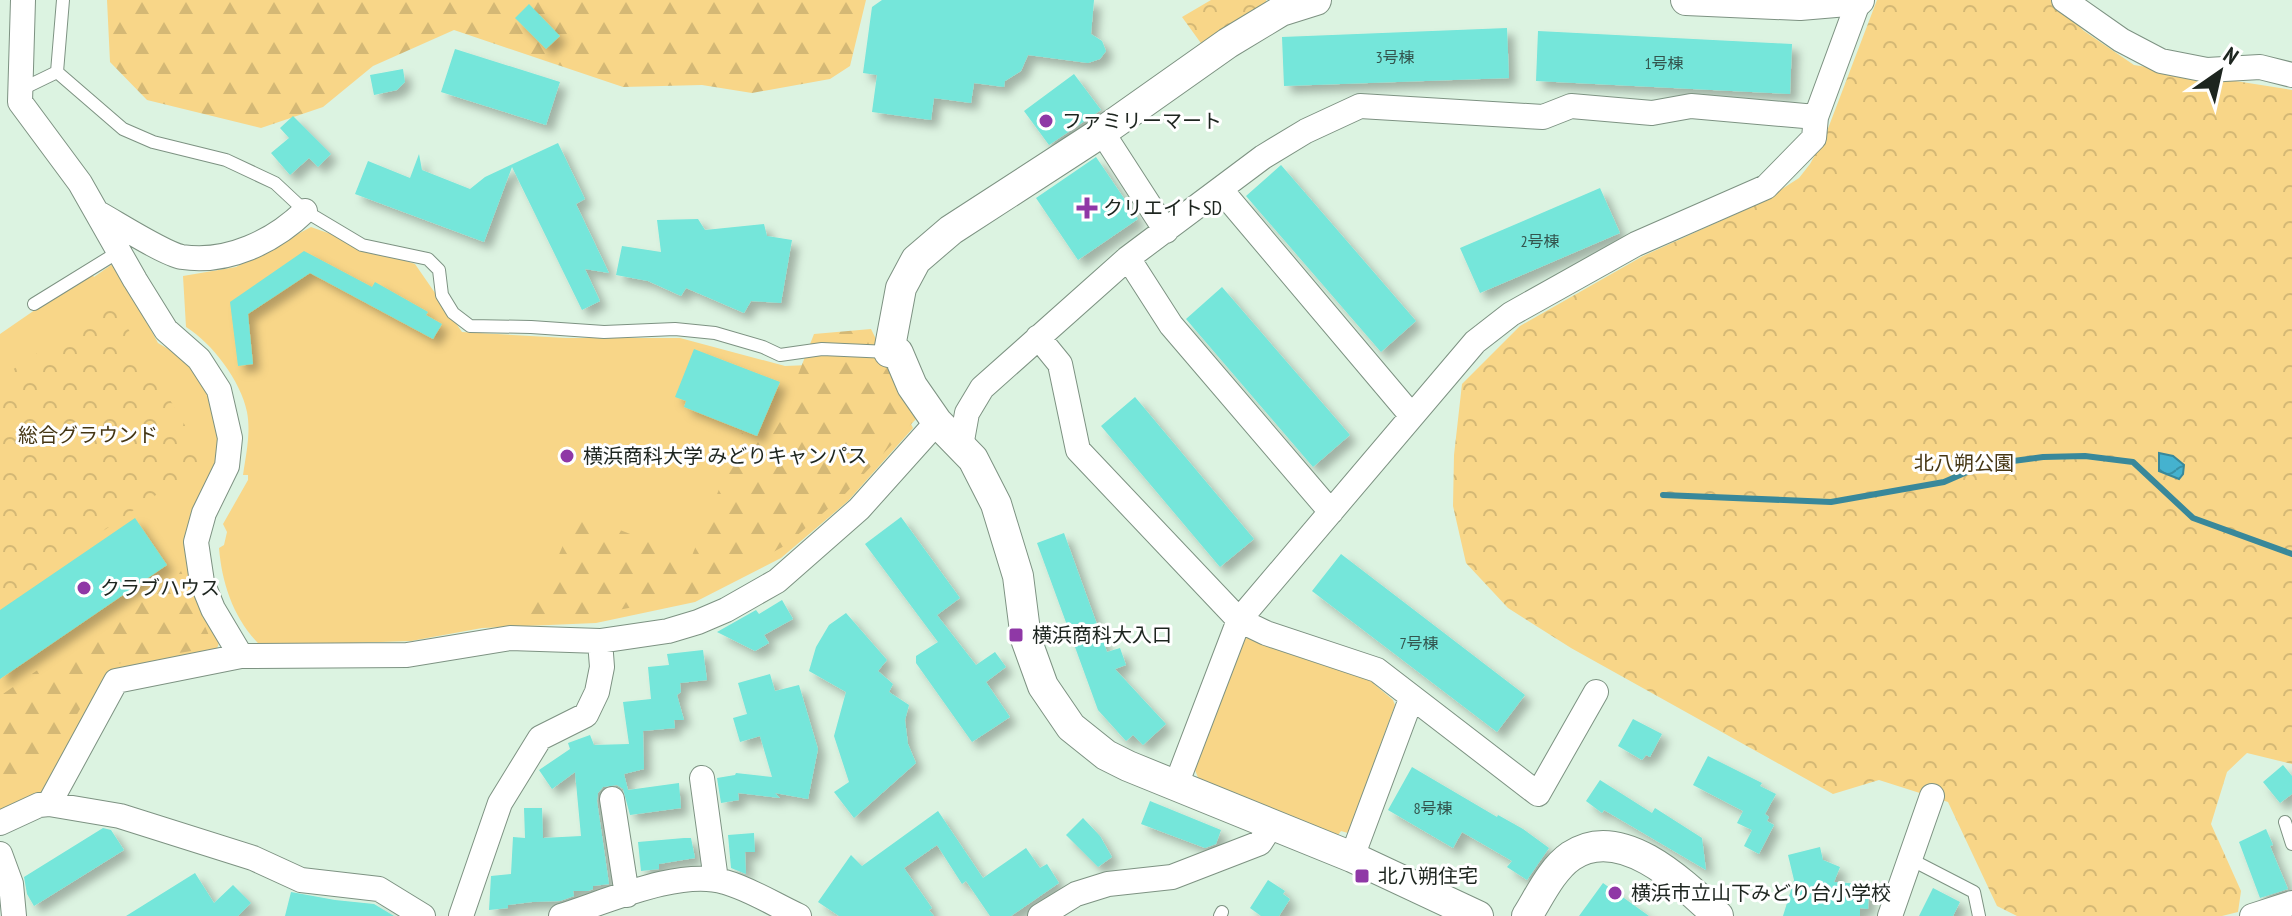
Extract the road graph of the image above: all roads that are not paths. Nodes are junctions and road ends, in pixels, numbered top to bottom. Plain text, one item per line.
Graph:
1 (23, 0) edge
2 (63, 0) edge
3 (1316, 0) edge
4 (1686, 0) edge
5 (1859, 0) edge
6 (2064, 0) edge
7 (1280, 5) edge
8 (57, 72) junction
9 (2292, 75) edge
10 (13, 100) edge
11 (1816, 117) junction
12 (1102, 132) junction
13 (1221, 190) junction
14 (305, 211) junction
15 (97, 213) junction
16 (1166, 231) junction
17 (120, 251) junction
18 (1128, 258) junction
19 (34, 304) dead end
20 (1038, 337) junction
21 (889, 352) junction
22 (1411, 415) junction
23 (937, 422) junction
24 (961, 446) junction
25 (1331, 512) junction
26 (1239, 620) junction
27 (600, 641) junction
28 (241, 656) junction
29 (1596, 692) dead end
30 (1411, 699) junction
31 (702, 778) dead end
32 (1176, 785) junction
33 (1932, 796) dead end
34 (612, 799) dead end
35 (49, 804) junction
36 (2285, 822) dead end
37 (0, 823) edge
38 (1273, 823) junction
39 (2292, 844) edge
40 (0, 854) edge
41 (1352, 857) junction
42 (1910, 859) junction
43 (716, 880) junction
44 (627, 895) junction
45 (2292, 903) edge
46 (14, 916) edge
47 (423, 916) edge
48 (461, 916) edge
49 (561, 916) edge
50 (799, 916) edge
51 (1040, 916) edge
52 (1478, 916) edge
53 (1527, 916) edge
54 (1718, 916) edge
55 (1890, 916) edge
56 (1979, 916) edge
57 (2252, 916) edge

1 - 10 street
2 - 8 lane
3 - 7 street
4 - 5 street
5 - 11 street
6 - 9 street
7 - 12 street
8 - 10 lane
8 - 14 lane
10 - 15 street
11 - 13 street
11 - 22 street
12 - 16 street
12 - 21 street
13 - 16 street
13 - 22 street
14 - 15 street
14 - 21 lane
15 - 17 street
16 - 18 street
17 - 19 lane
17 - 28 street
18 - 20 street
18 - 25 street
20 - 24 street
20 - 26 street
21 - 23 street
22 - 25 street
23 - 24 street
23 - 27 street
24 - 32 street
25 - 26 street
26 - 30 street
26 - 32 street
27 - 28 street
27 - 48 street
28 - 35 street
29 - 30 street
30 - 41 street
31 - 43 street
32 - 38 street
33 - 42 street
34 - 44 street
35 - 37 street
35 - 47 street
36 - 39 lane
38 - 41 street
38 - 51 street
40 - 46 street
41 - 52 street
42 - 55 street
42 - 56 lane
43 - 44 street
43 - 50 street
44 - 49 street
45 - 57 street
53 - 54 street

